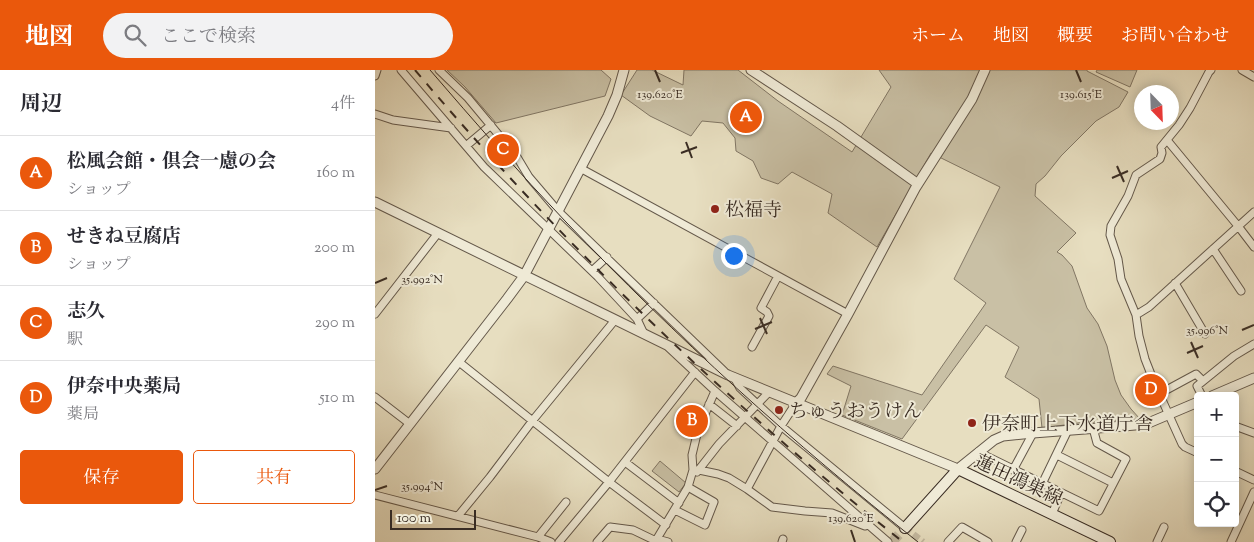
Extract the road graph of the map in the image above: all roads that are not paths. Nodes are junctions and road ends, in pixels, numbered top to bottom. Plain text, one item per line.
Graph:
1 (377, 70) edge
2 (401, 70) edge
3 (439, 70) edge
4 (624, 70) edge
5 (751, 70) edge
6 (985, 70) edge
7 (1244, 70) edge
8 (1207, 71) edge
9 (375, 76) edge
10 (1254, 77) edge
11 (375, 114) edge
12 (491, 125) junction
13 (451, 128) junction
14 (1167, 140) junction
15 (466, 146) junction
16 (581, 168) junction
17 (918, 184) junction
18 (375, 202) edge
19 (558, 211) junction
20 (1254, 212) edge
21 (1239, 226) junction
22 (549, 229) junction
23 (438, 233) junction
24 (1254, 247) edge
25 (1213, 249) junction
26 (607, 257) junction
27 (592, 271) junction
28 (524, 276) junction
29 (778, 276) junction
30 (1175, 283) junction
31 (1241, 291) dead end
32 (654, 303) junction
33 (375, 314) edge
34 (848, 314) junction
35 (1136, 315) junction
36 (615, 320) junction
37 (637, 320) junction
38 (644, 334) junction
39 (1205, 334) dead end
40 (663, 343) junction
41 (1254, 344) edge
42 (752, 347) dead end
43 (459, 362) junction
44 (695, 372) junction
45 (731, 376) junction
46 (1254, 378) edge
47 (1203, 381) junction
48 (715, 390) junction
49 (769, 392) junction
50 (1200, 392) edge
51 (1221, 392) edge
52 (1159, 394) junction
53 (375, 396) edge
54 (796, 403) junction
55 (709, 404) junction
56 (757, 404) junction
57 (1194, 404) edge
58 (1169, 415) junction
59 (745, 417) junction
60 (533, 420) junction
61 (411, 424) junction
62 (737, 426) junction
63 (781, 426) junction
64 (1239, 427) edge
65 (1093, 428) junction
66 (1068, 430) junction
67 (1033, 432) junction
68 (1254, 433) edge
69 (773, 442) junction
70 (1194, 451) edge
71 (978, 452) junction
72 (1057, 455) junction
73 (625, 462) junction
74 (375, 469) edge
75 (958, 469) junction
76 (1013, 470) junction
77 (695, 473) junction
78 (1239, 473) edge
79 (1254, 480) edge
80 (609, 482) junction
81 (1113, 483) junction
82 (1042, 484) junction
83 (688, 487) junction
84 (747, 489) junction
85 (1254, 492) edge
86 (1061, 493) junction
87 (375, 495) edge
88 (566, 502) dead end
89 (677, 507) junction
90 (1051, 514) junction
91 (458, 516) junction
92 (666, 525) junction
93 (1164, 527) dead end
94 (905, 528) joint
95 (871, 529) junction
96 (1022, 530) dead end
97 (538, 537) junction
98 (656, 541) edge
99 (551, 542) edge
100 (559, 542) edge
101 (597, 542) edge
102 (668, 542) edge
103 (888, 542) edge
104 (948, 542) edge
105 (988, 542) edge
106 (1016, 542) edge
107 (1108, 542) edge
108 (1157, 542) edge
109 (1232, 542) edge

1 - 9 street
2 - 13 street
3 - 12 street
4 - 16 street
5 - 17 street
6 - 17 street
7 - 10 street
8 - 14 street
11 - 13 street
12 - 15 street
12 - 19 street
13 - 15 street
14 - 21 street
14 - 35 street
15 - 22 street
16 - 19 street
16 - 29 street
17 - 34 street
18 - 23 street
19 - 22 street
19 - 26 street
20 - 21 street
21 - 24 street
21 - 25 street
22 - 27 street
22 - 28 street
23 - 28 street
23 - 33 street
25 - 30 street
25 - 31 street
26 - 27 street
26 - 32 street
27 - 37 street
28 - 36 street
28 - 43 street
29 - 34 street
29 - 42 street
30 - 35 street
30 - 39 street
32 - 37 street
32 - 45 street
34 - 54 street
35 - 52 street
36 - 38 street
36 - 60 street
37 - 38 street
38 - 40 street
40 - 44 street
40 - 45 street
41 - 47 street
43 - 60 street
43 - 61 street
44 - 48 street
44 - 73 street
45 - 49 street
45 - 56 street
46 - 51 street
47 - 50 street
47 - 52 street
48 - 55 street
48 - 59 street
49 - 54 street
49 - 56 street
52 - 58 street
53 - 61 street
54 - 63 street
54 - 75 street
55 - 62 street
55 - 77 street
56 - 59 street
56 - 63 street
57 - 58 street
58 - 65 street
58 - 70 street
59 - 62 street
59 - 69 street
60 - 80 street
60 - 91 street
61 - 74 street
62 - 77 street
63 - 69 street
63 - 94 street
64 - 68 street
65 - 66 street
65 - 81 street
66 - 67 street
66 - 72 street
67 - 71 street
67 - 76 street
69 - 84 street
69 - 95 street
71 - 75 street
71 - 76 street
72 - 81 street
72 - 82 street
73 - 80 street
73 - 89 street
75 - 90 main road, 蓮田鴻巣線
75 - 94 main road, 蓮田鴻巣線
76 - 82 street
77 - 83 street
77 - 84 street
78 - 79 street
80 - 92 street
80 - 100 street
81 - 86 street
82 - 86 street
83 - 89 street
83 - 89 street
84 - 95 street
85 - 109 street
86 - 90 street
87 - 91 street
88 - 97 street
89 - 92 street
90 - 107 main road, 蓮田鴻巣線
91 - 97 street
92 - 98 street
93 - 108 street
95 - 103 street
96 - 106 street
97 - 99 street
98 - 101 street
98 - 102 street
104 - 105 street

